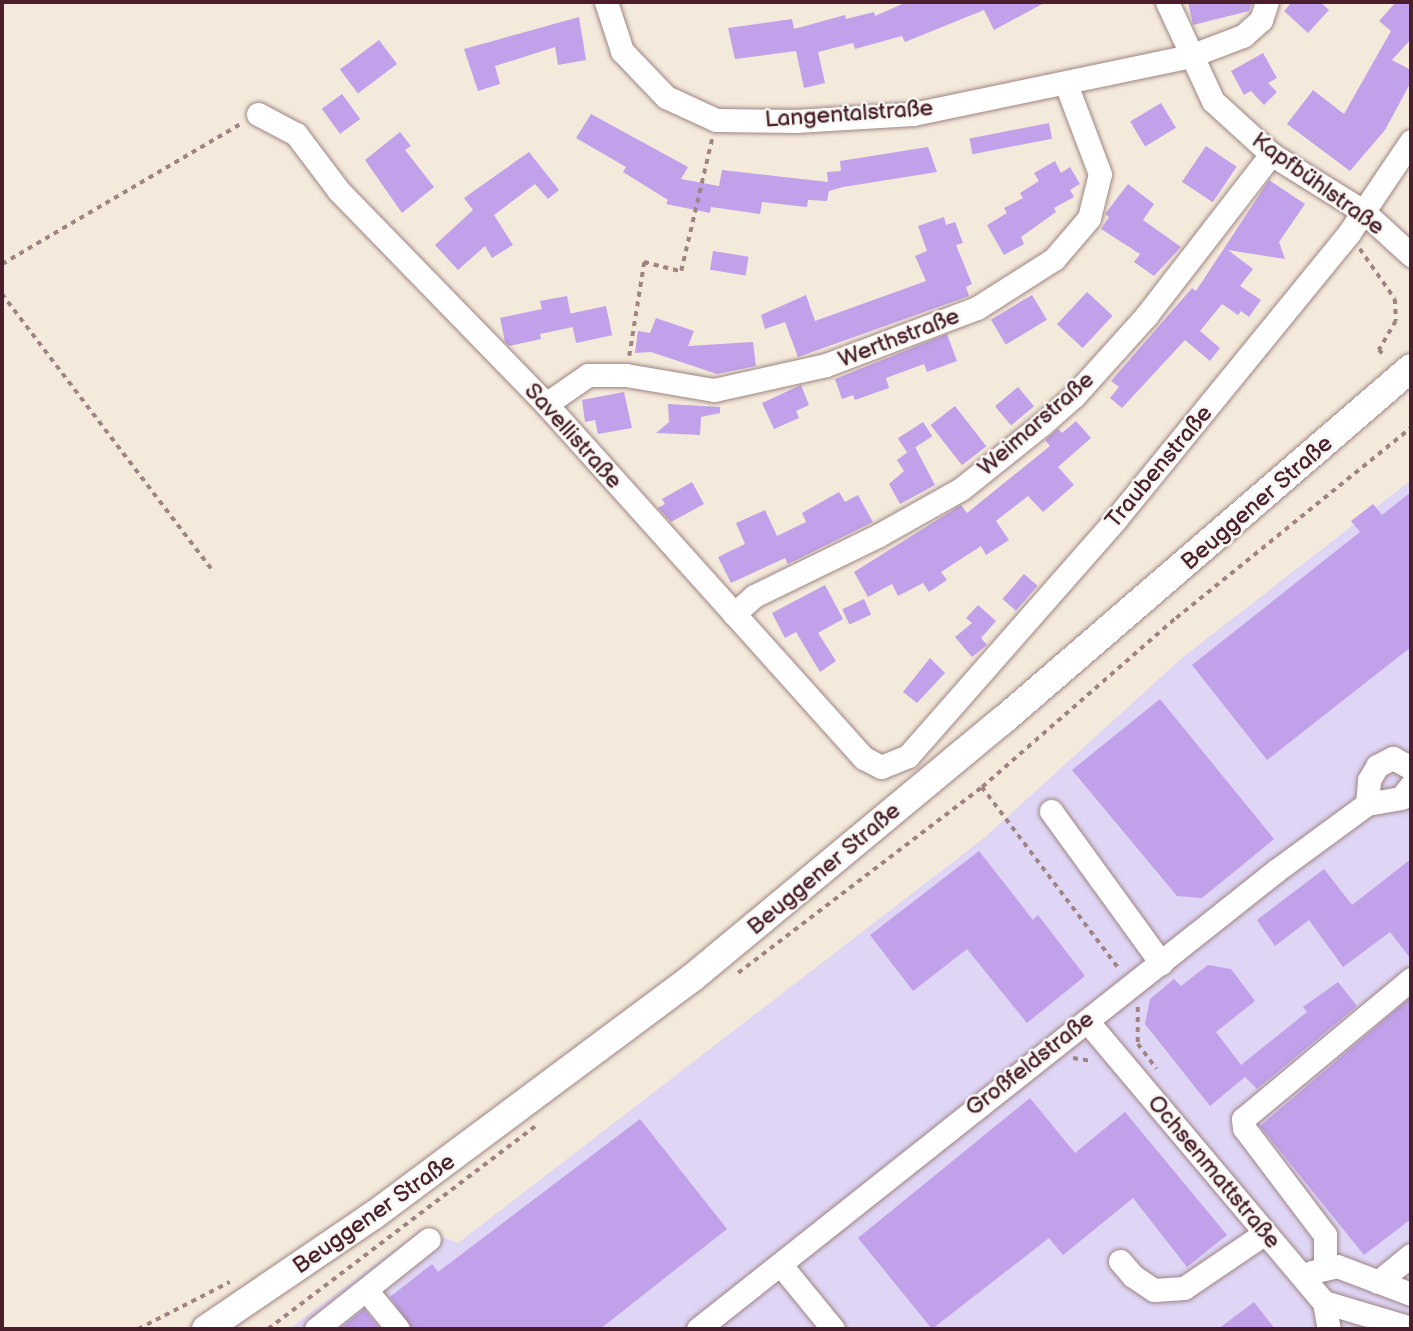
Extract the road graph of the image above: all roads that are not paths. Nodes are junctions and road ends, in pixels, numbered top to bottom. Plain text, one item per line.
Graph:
1 (606, 2) edge
2 (1167, 2) edge
3 (1267, 2) edge
4 (1190, 56) junction
5 (1066, 84) junction
6 (258, 114) road end
7 (1411, 141) edge
8 (1271, 154) junction
9 (1364, 212) junction
10 (1411, 255) edge
11 (1411, 368) edge
12 (546, 404) junction
13 (734, 614) junction
14 (881, 767) joint
15 (1411, 768) edge
16 (1411, 785) edge
17 (1367, 804) junction
18 (1051, 811) dead end
19 (1161, 962) junction
20 (1411, 979) edge
21 (1087, 1021) junction
22 (1265, 1233) junction
23 (429, 1239) dead end
24 (1411, 1255) edge
25 (1120, 1261) dead end
26 (780, 1264) junction
27 (1325, 1265) junction
28 (1304, 1278) junction
29 (1378, 1282) junction
30 (367, 1291) junction
31 (1411, 1294) edge
32 (1336, 1313) edge
33 (1411, 1328) edge
34 (206, 1329) edge
35 (316, 1329) edge
36 (398, 1329) edge
37 (698, 1329) edge
38 (833, 1329) edge
39 (1329, 1329) edge

1 - 5 street, Langentalstraße
2 - 4 street, Kapfbühlstraße
3 - 4 street, Langentalstraße
4 - 5 street, Langentalstraße
4 - 8 street, Kapfbühlstraße
5 - 12 street, Werthstraße
6 - 12 street, Savellistraße
7 - 9 street, Traubenstraße
8 - 9 street, Kapfbühlstraße
8 - 13 street, Weimarstraße
9 - 10 street, Kapfbühlstraße
9 - 14 street, Traubenstraße
11 - 34 main road, Beuggener Straße
12 - 13 street, Savellistraße
13 - 14 street, Savellistraße
15 - 17 street
16 - 17 street, Großfeldstraße
17 - 19 street, Großfeldstraße
18 - 19 street
19 - 21 street, Großfeldstraße
20 - 27 street
21 - 22 street, Ochsenmattstraße
21 - 26 street, Großfeldstraße
22 - 25 street
22 - 28 street, Ochsenmattstraße
23 - 30 street
24 - 29 street
26 - 37 street, Großfeldstraße
26 - 38 street
27 - 28 street
27 - 29 street
28 - 32 street, Ochsenmattstraße
29 - 31 street
30 - 35 street
30 - 36 street
32 - 33 street
32 - 39 street, Ochsenmattstraße

